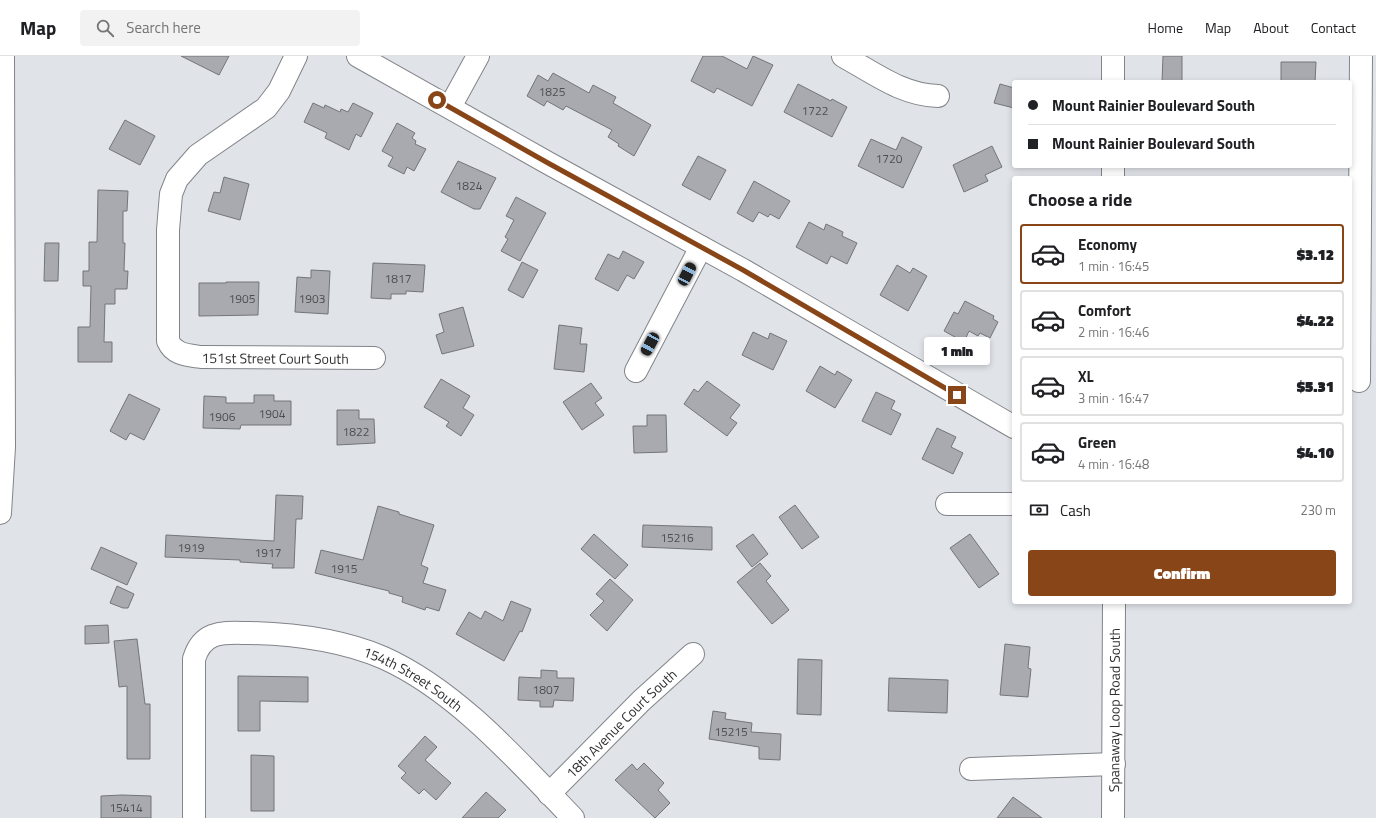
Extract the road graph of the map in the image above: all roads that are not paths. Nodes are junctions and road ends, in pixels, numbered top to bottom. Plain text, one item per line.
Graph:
1 (3, 56) edge
2 (296, 56) edge
3 (358, 56) edge
4 (478, 56) edge
5 (843, 56) edge
6 (1113, 56) edge
7 (1361, 56) edge
8 (1113, 80) edge
9 (938, 96) dead end
10 (450, 108) junction
11 (701, 247) junction
12 (374, 358) dead end
13 (636, 372) dead end
14 (1362, 381) edge
15 (1012, 426) edge
16 (947, 504) dead end
17 (1012, 504) edge
18 (0, 513) edge
19 (1114, 604) edge
20 (693, 654) dead end
21 (1114, 764) junction
22 (971, 769) dead end
23 (549, 794) junction
24 (194, 818) edge
25 (573, 818) edge
26 (1113, 818) edge

1 - 18 street
2 - 12 street, 151st Street Court South
3 - 10 street
4 - 10 street
5 - 9 street
6 - 8 street
7 - 14 street
10 - 11 street
11 - 13 street
11 - 15 street
16 - 17 street
19 - 21 street, Spanaway Loop Road South
20 - 23 street, 18th Avenue Court South
21 - 22 street
21 - 26 street, Spanaway Loop Road South
23 - 24 street, 154th Street South
23 - 25 street, 154th Street South

